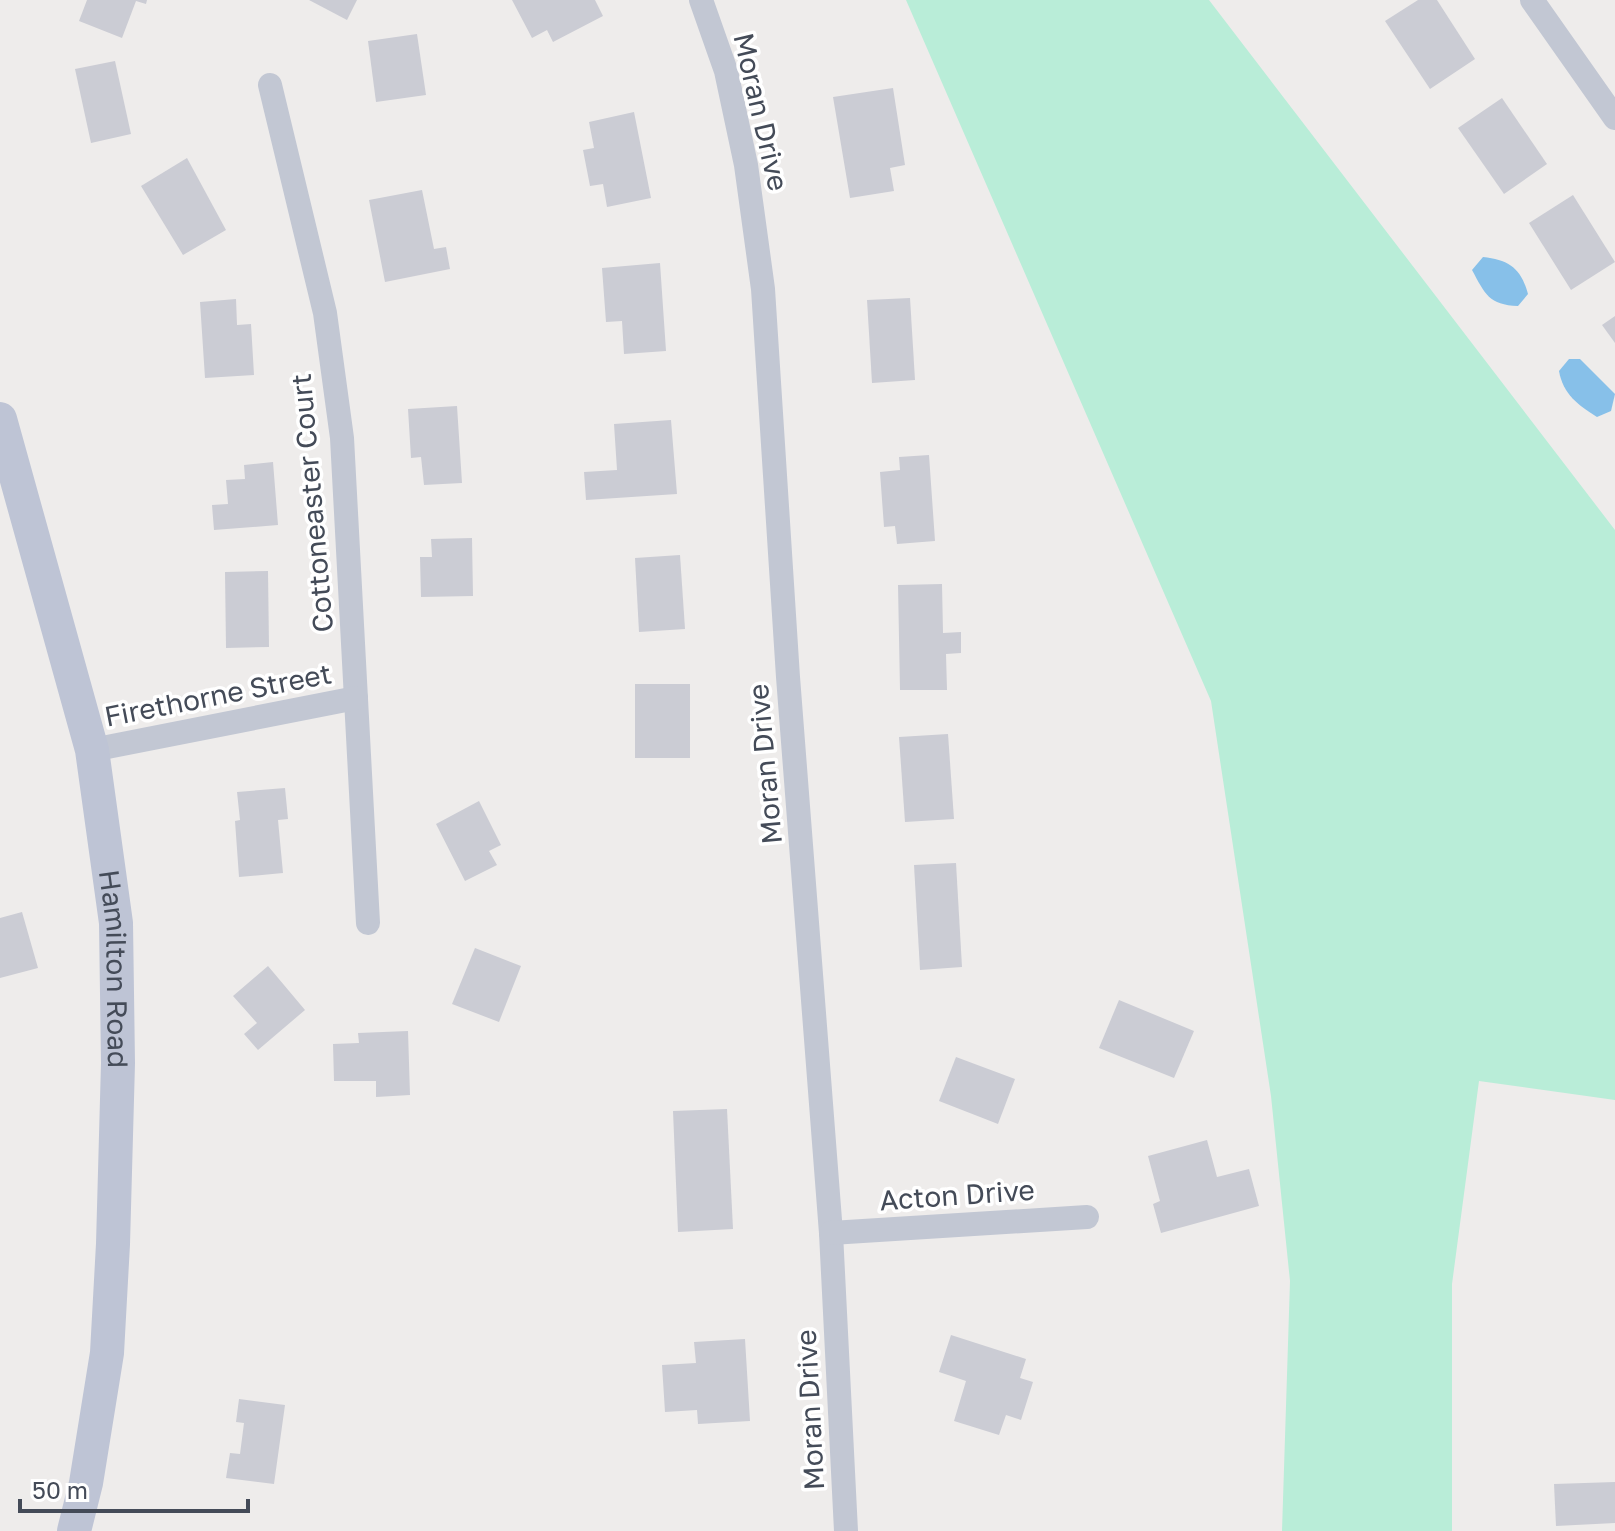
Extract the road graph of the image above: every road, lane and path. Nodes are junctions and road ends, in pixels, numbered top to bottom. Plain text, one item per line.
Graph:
1 (701, 0) edge
2 (1532, 0) edge
3 (270, 85) dead end
4 (1615, 118) edge
5 (0, 419) edge
6 (356, 698) junction
7 (92, 750) junction
8 (368, 923) dead end
9 (1087, 1217) dead end
10 (831, 1233) junction
11 (74, 1531) edge
12 (846, 1531) edge

1 - 10 street, Moran Drive
2 - 4 street
3 - 6 street, Cottoneaster Court
5 - 7 street, Hamilton Road
6 - 7 street, Firethorne Street
6 - 8 street, Cottoneaster Court
7 - 11 street, Hamilton Road
9 - 10 street, Acton Drive
10 - 12 street, Moran Drive

